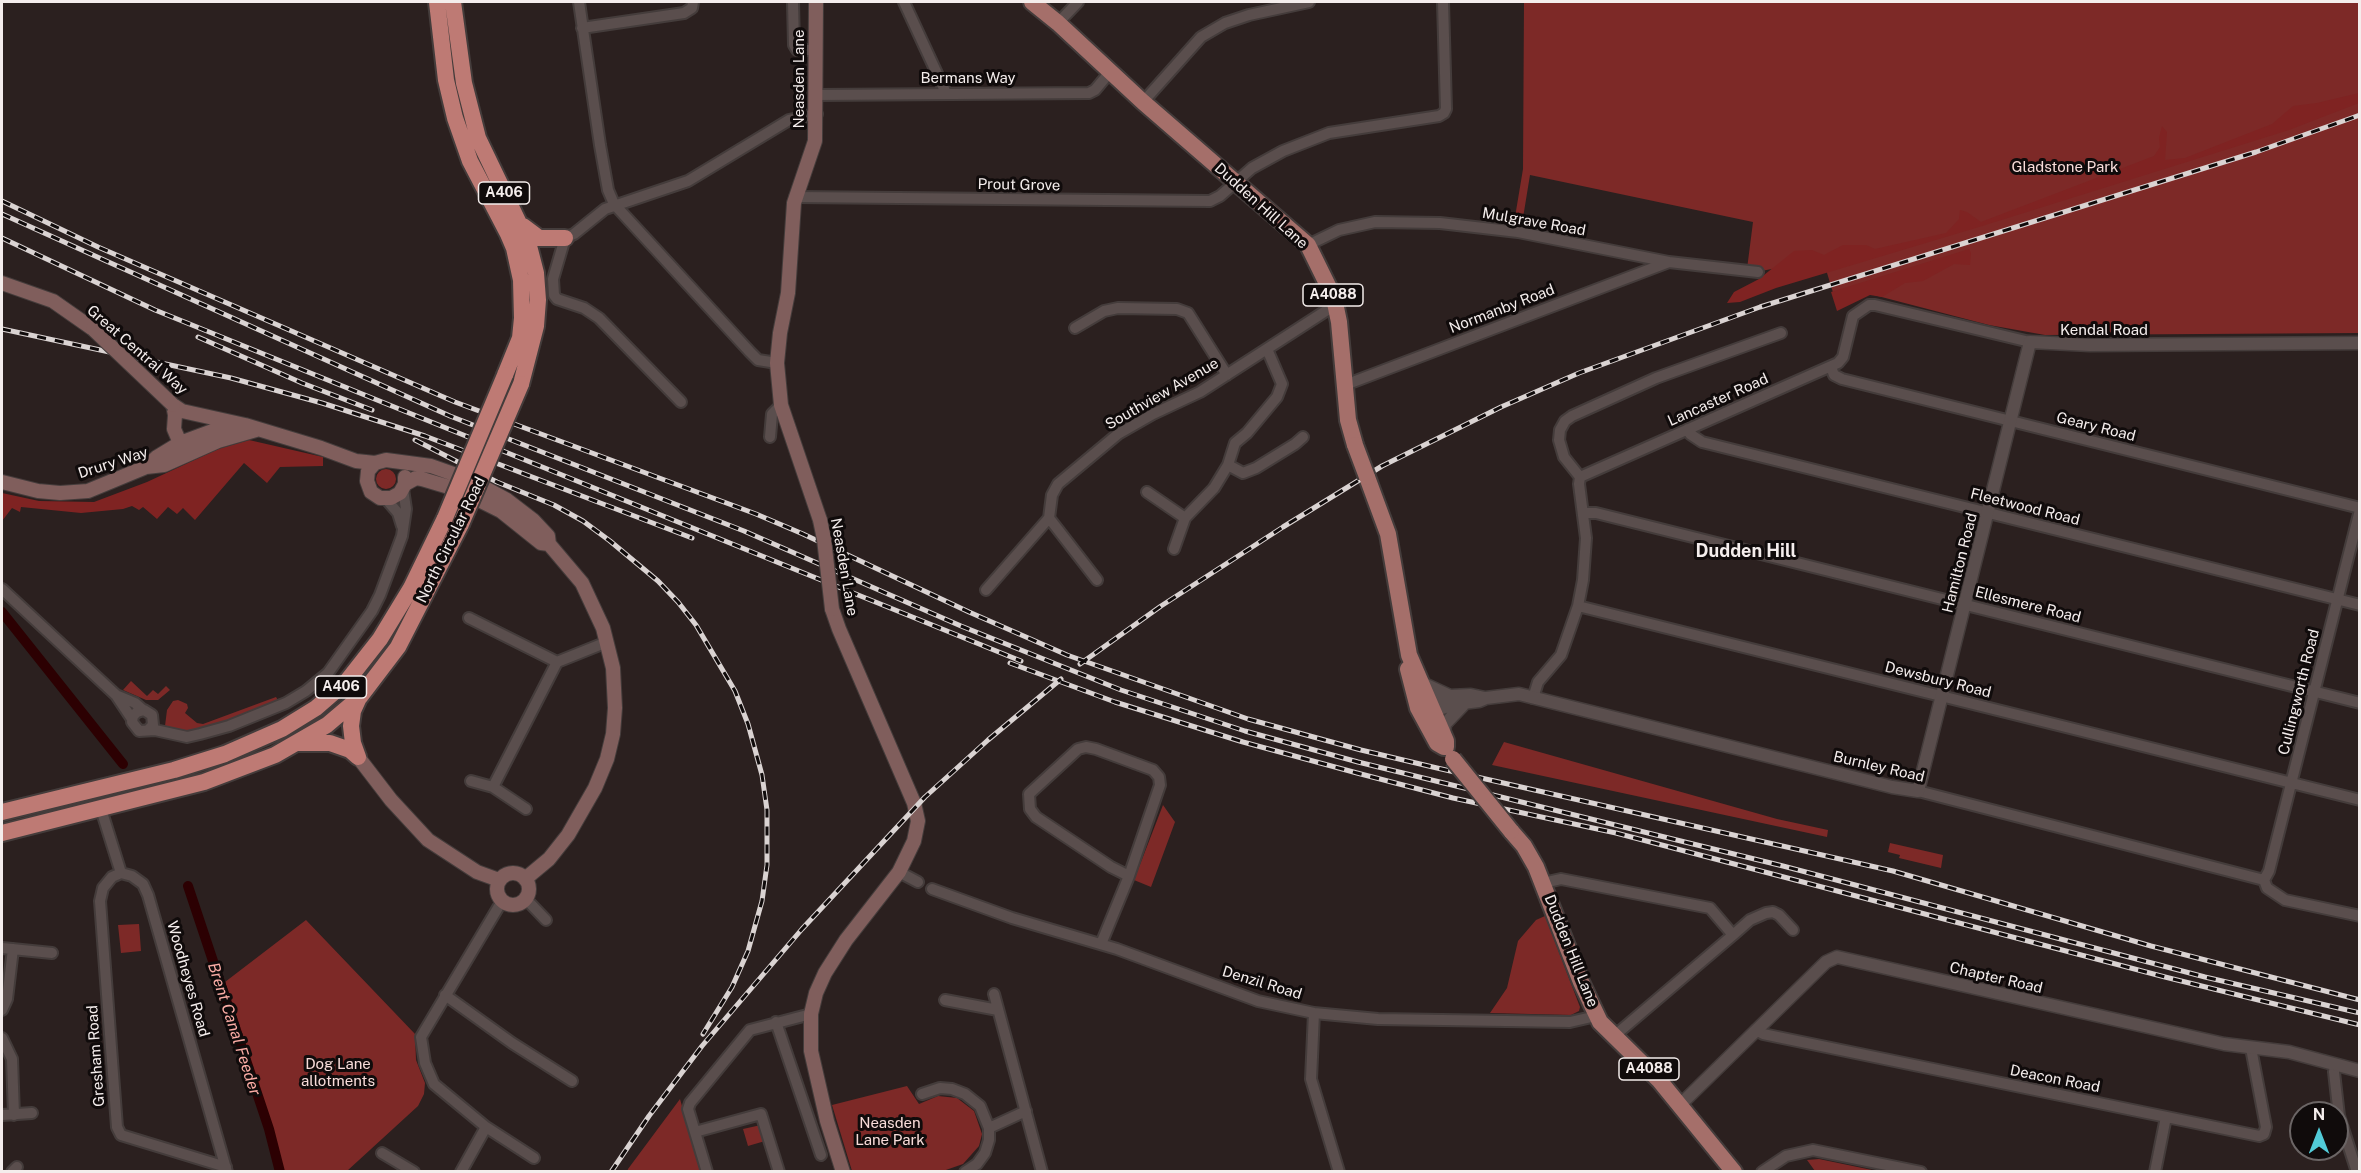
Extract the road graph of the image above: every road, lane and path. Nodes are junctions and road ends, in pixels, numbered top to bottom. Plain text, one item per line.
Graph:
1 (425, 2) edge
2 (437, 2) edge
3 (453, 2) edge
4 (579, 2) edge
5 (793, 2) edge
6 (816, 2) edge
7 (904, 2) edge
8 (1032, 2) edge
9 (1078, 2) edge
10 (1310, 2) edge
11 (1443, 2) edge
12 (693, 5) edge
13 (1058, 23) junction
14 (582, 28) junction
15 (440, 30) junction
16 (816, 50) junction
17 (1110, 72) junction
18 (946, 93) junction
19 (817, 95) junction
20 (1143, 102) junction
21 (817, 114) junction
22 (1236, 182) junction
23 (795, 197) junction
24 (615, 204) junction
25 (520, 223) junction
26 (565, 238) junction
27 (1308, 245) junction
28 (1669, 262) junction
29 (1758, 272) dead end
30 (2, 283) edge
31 (1335, 305) junction
32 (1075, 328) dead end
33 (1781, 333) dead end
34 (2030, 342) junction
35 (2360, 343) edge
36 (1267, 349) junction
37 (777, 363) junction
38 (1831, 367) junction
39 (1227, 375) junction
40 (1345, 385) junction
41 (681, 402) dead end
42 (173, 405) junction
43 (781, 405) junction
44 (2011, 421) junction
45 (250, 427) junction
46 (1688, 429) junction
47 (770, 436) dead end
48 (1304, 437) dead end
49 (180, 443) junction
50 (197, 443) junction
51 (346, 459) junction
52 (394, 461) junction
53 (375, 463) junction
54 (1228, 465) junction
55 (146, 467) junction
56 (1581, 477) junction
57 (367, 481) junction
58 (2, 482) edge
59 (404, 487) junction
60 (1147, 492) dead end
61 (386, 499) junction
62 (2360, 509) edge
63 (1583, 513) junction
64 (1988, 513) junction
65 (1049, 518) junction
66 (1185, 518) junction
67 (403, 529) junction
68 (549, 544) junction
69 (1174, 549) dead end
70 (1097, 580) dead end
71 (2, 589) edge
72 (986, 590) dead end
73 (2337, 600) junction
74 (1965, 605) junction
75 (2360, 605) edge
76 (1578, 606) junction
77 (469, 618) dead end
78 (608, 642) junction
79 (1409, 655) junction
80 (557, 662) junction
81 (1422, 683) junction
82 (2315, 692) junction
83 (116, 695) junction
84 (1450, 696) junction
85 (360, 697) junction
86 (1942, 697) junction
87 (1486, 698) junction
88 (1533, 698) junction
89 (2360, 703) edge
90 (1463, 705) junction
91 (1429, 709) junction
92 (143, 710) junction
93 (132, 719) junction
94 (148, 730) junction
95 (299, 743) junction
96 (1448, 747) junction
97 (358, 757) junction
98 (471, 781) dead end
99 (2292, 784) junction
100 (493, 787) junction
101 (1918, 791) junction
102 (2360, 800) edge
103 (101, 808) junction
104 (526, 809) dead end
105 (2, 812) edge
106 (2, 833) edge
107 (899, 872) junction
108 (121, 873) junction
109 (1129, 876) junction
110 (525, 879) junction
111 (499, 880) junction
112 (2264, 880) junction
113 (918, 882) dead end
114 (1543, 883) junction
115 (932, 889) dead end
116 (525, 898) junction
117 (502, 901) junction
118 (2360, 916) edge
119 (546, 920) dead end
120 (1792, 930) dead end
121 (1733, 935) junction
122 (1101, 944) junction
123 (2, 948) edge
124 (13, 949) junction
125 (52, 953) dead end
126 (994, 994) dead end
127 (445, 995) junction
128 (945, 1000) dead end
129 (2, 1010) edge
130 (998, 1010) junction
131 (1314, 1013) junction
132 (811, 1014) junction
133 (1596, 1016) junction
134 (776, 1022) junction
135 (1756, 1030) junction
136 (1613, 1037) junction
137 (2, 1038) edge
138 (2250, 1048) junction
139 (2335, 1065) junction
140 (2360, 1071) edge
141 (572, 1081) dead end
142 (922, 1094) dead end
143 (1680, 1105) junction
144 (1026, 1111) junction
145 (32, 1113) dead end
146 (14, 1114) junction
147 (2, 1115) edge
148 (2166, 1117) junction
149 (486, 1127) junction
150 (989, 1128) junction
151 (695, 1131) junction
152 (382, 1153) dead end
153 (821, 1155) dead end
154 (534, 1158) dead end
155 (1900, 1169) edge
156 (226, 1170) edge
157 (414, 1172) edge
158 (461, 1172) edge
159 (707, 1172) edge
160 (779, 1172) edge
161 (843, 1172) edge
162 (964, 1172) edge
163 (1042, 1172) edge
164 (1339, 1172) edge
165 (1734, 1172) edge
166 (1762, 1172) edge
167 (1921, 1172) edge
168 (2155, 1172) edge
169 (2356, 1172) edge

1 - 15 highway
2 - 15 highway, North Circular Road / A406
3 - 25 highway, North Circular Road / A406
4 - 14 street
5 - 16 street
6 - 16 main road, Neasden Lane
7 - 18 street
8 - 13 main road, Dudden Hill Lane / A4088
9 - 13 street
10 - 20 street
11 - 22 street, Prout Grove
12 - 14 street
13 - 17 main road, Dudden Hill Lane / A4088
14 - 24 street
15 - 105 highway, North Circular Road / A406, bridge
16 - 19 main road, Neasden Lane
17 - 18 street, Bermans Way
17 - 20 main road, Dudden Hill Lane / A4088
18 - 19 street, Bermans Way
19 - 21 main road, Neasden Lane
20 - 22 main road, Dudden Hill Lane / A4088
21 - 23 main road, Neasden Lane
21 - 24 street
22 - 23 street, Prout Grove
22 - 27 main road, Dudden Hill Lane / A4088
23 - 37 main road, Neasden Lane
24 - 26 street
24 - 37 street
25 - 26 highway
25 - 85 highway, North Circular Road / A406, bridge
26 - 41 street
27 - 28 street, Mulgrave Road
27 - 31 main road, Dudden Hill Lane / A4088
28 - 29 street, Mulgrave Road
28 - 40 street, Normanby Road
30 - 42 main road, Great Central Way, bridge
31 - 36 street, Southview Avenue
31 - 40 main road, Dudden Hill Lane / A4088
32 - 39 street
33 - 56 street
34 - 35 street, Kendal Road
34 - 38 street, Kendal Road
34 - 44 street, Hamilton Road
36 - 39 street, Southview Avenue
36 - 54 street
37 - 43 main road, Neasden Lane
38 - 44 street, Geary Road
38 - 46 street, Lancaster Road
39 - 65 street, Southview Avenue
40 - 79 main road, Dudden Hill Lane / A4088, bridge
42 - 45 main road, Great Central Way
42 - 49 main road
42 - 50 main road
43 - 47 street
43 - 107 main road, Neasden Lane, bridge
44 - 62 street, Geary Road
44 - 64 street, Hamilton Road
45 - 50 main road
45 - 51 main road, Great Central Way
46 - 56 street, Lancaster Road
46 - 64 street, Fleetwood Road
48 - 54 street
49 - 50 main road
49 - 55 main road
50 - 55 main road, Drury Way
51 - 53 main road, Great Central Way
51 - 57 main road, Great Central Way
52 - 53 main road, Great Central Way
52 - 59 main road
52 - 68 main road, Great Central Way
53 - 57 main road
54 - 66 street
55 - 58 main road, Drury Way
56 - 63 street
57 - 61 main road, Great Central Way
59 - 61 main road, Great Central Way
59 - 67 street
59 - 68 main road, Great Central Way
60 - 66 street
61 - 67 street
62 - 73 street, Cullingworth Road
63 - 74 street, Ellesmere Road
63 - 76 street
64 - 73 street, Fleetwood Road
64 - 74 street, Hamilton Road
65 - 70 street
65 - 72 street, Southview Avenue
66 - 69 street
67 - 94 street
68 - 78 main road, Great Central Way
71 - 83 street
73 - 75 street, Fleetwood Road
73 - 82 street, Cullingworth Road
74 - 82 street, Ellesmere Road
74 - 86 street, Hamilton Road
76 - 86 street, Dewsbury Road
76 - 88 street
77 - 80 street
78 - 80 street
78 - 110 main road, Great Central Way
79 - 81 main road, Dudden Hill Lane / A4088
79 - 91 main road, Dudden Hill Lane / A4088
80 - 100 street
81 - 84 street, Burnley Road
81 - 91 main road, Dudden Hill Lane / A4088
82 - 89 street, Ellesmere Road
82 - 99 street, Cullingworth Road
83 - 92 street
83 - 93 street
84 - 87 street, Burnley Road
84 - 91 street, Burnley Road
85 - 95 highway, North Circular Road / A406
85 - 97 highway
86 - 99 street, Dewsbury Road
86 - 101 street, Hamilton Road
87 - 88 street, Burnley Road
87 - 90 street, Burnley Road
88 - 101 street, Burnley Road
90 - 91 street, Burnley Road
90 - 96 street
91 - 96 main road, Dudden Hill Lane / A4088
92 - 93 street
92 - 94 street
93 - 94 street
95 - 97 highway
95 - 103 highway, North Circular Road / A406
96 - 114 main road, Dudden Hill Lane / A4088, bridge
97 - 111 main road
98 - 100 street
99 - 102 street, Dewsbury Road
99 - 112 street, Cullingworth Road
100 - 104 street
101 - 112 street, Burnley Road
103 - 106 highway, North Circular Road / A406
103 - 108 street
107 - 113 street
107 - 132 main road, Neasden Lane
108 - 156 street, Woodheyes Road
108 - 156 street, Gresham Road
109 - 109 street
109 - 122 street
110 - 111 main road
110 - 116 main road
111 - 117 main road
112 - 118 street
114 - 121 street
114 - 133 main road, Dudden Hill Lane / A4088
115 - 122 street, Denzil Road
116 - 117 main road
116 - 119 street
117 - 127 street
120 - 121 street
121 - 136 street
122 - 131 street, Denzil Road
123 - 124 street
124 - 125 street
124 - 129 street
126 - 130 street
127 - 141 street
127 - 149 street
128 - 130 street
130 - 144 street
131 - 133 street, Denzil Road
131 - 164 street
132 - 134 street
132 - 161 main road, Neasden Lane
133 - 136 main road, Dudden Hill Lane / A4088
134 - 151 street
134 - 153 street
135 - 138 street, Chapter Road
135 - 143 street, Chapter Road
135 - 148 street, Deacon Road
136 - 143 main road, Dudden Hill Lane / A4088
137 - 146 street
138 - 139 street, Chapter Road
138 - 148 street, Deacon Road
139 - 140 street, Chapter Road
139 - 169 street
142 - 150 street
143 - 165 main road, Dudden Hill Lane / A4088
144 - 150 street
144 - 163 street
145 - 146 street
146 - 147 street
148 - 168 street
149 - 154 street
149 - 158 street
150 - 162 street
151 - 159 street
151 - 160 street
152 - 157 street
155 - 166 street
155 - 167 street

